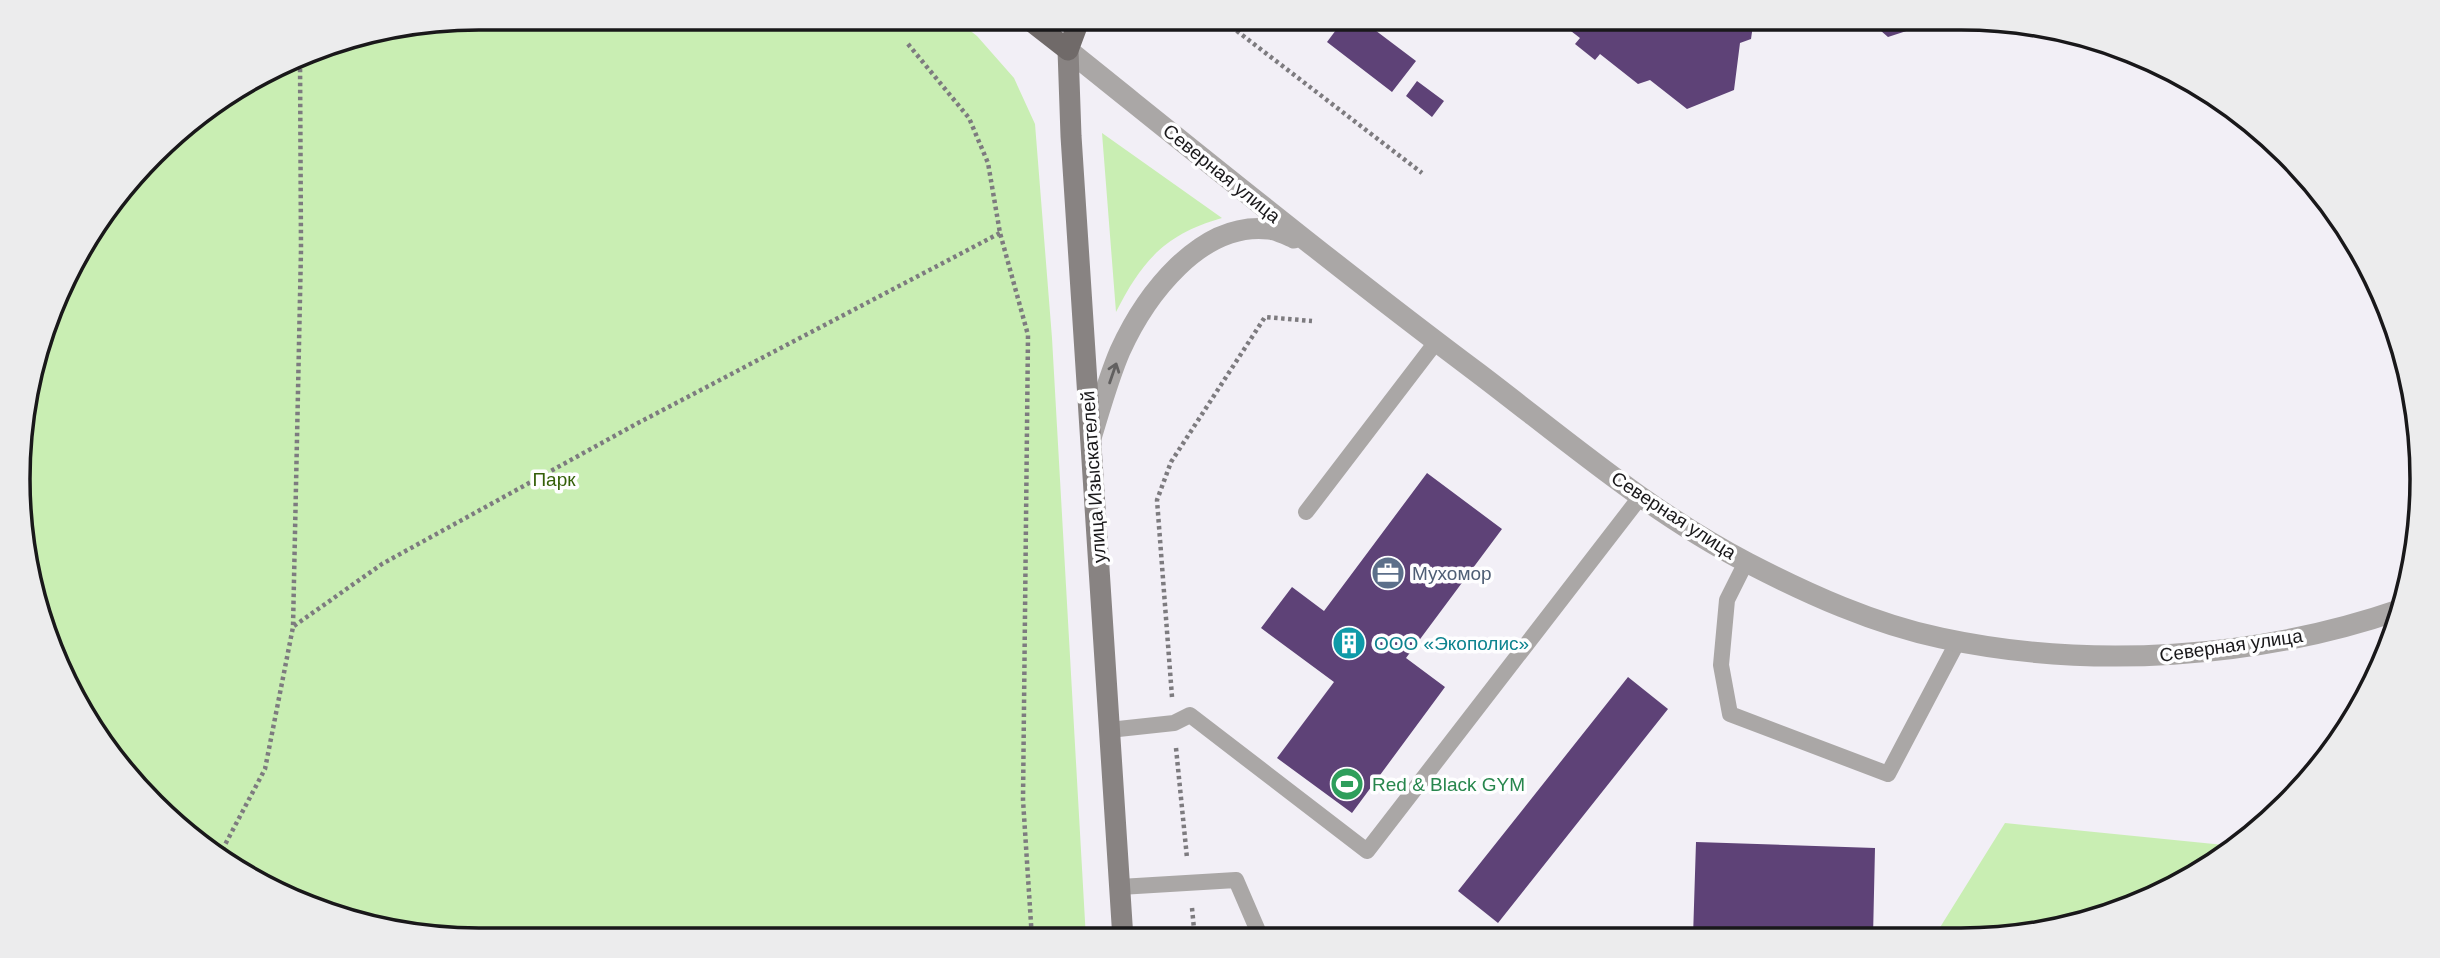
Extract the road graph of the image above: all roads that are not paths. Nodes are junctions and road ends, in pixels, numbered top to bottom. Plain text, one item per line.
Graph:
1 (1042, 30) edge
2 (1076, 30) edge
3 (1068, 50) junction
4 (1311, 244) junction
5 (1436, 342) junction
6 (1091, 438) junction
7 (1641, 496) junction
8 (1307, 512) dead end
9 (1746, 562) junction
10 (2389, 614) edge
11 (1958, 640) junction
12 (1109, 730) junction
13 (1120, 887) junction
14 (1122, 928) edge
15 (1256, 928) edge

1 - 3 main road
2 - 3 main road, улица Изыскателей
3 - 4 street, Северная улица
3 - 6 street, улица Изыскателей
4 - 5 street, Северная улица
6 -> 4 street
5 - 7 street, Северная улица
5 - 8 lane
6 - 12 street, улица Изыскателей
7 - 9 street, Северная улица
7 - 12 lane
9 - 11 street, Северная улица
9 - 11 lane
10 - 11 street, Северная улица
12 - 13 street, улица Изыскателей
13 - 14 street, улица Изыскателей
13 - 15 lane

